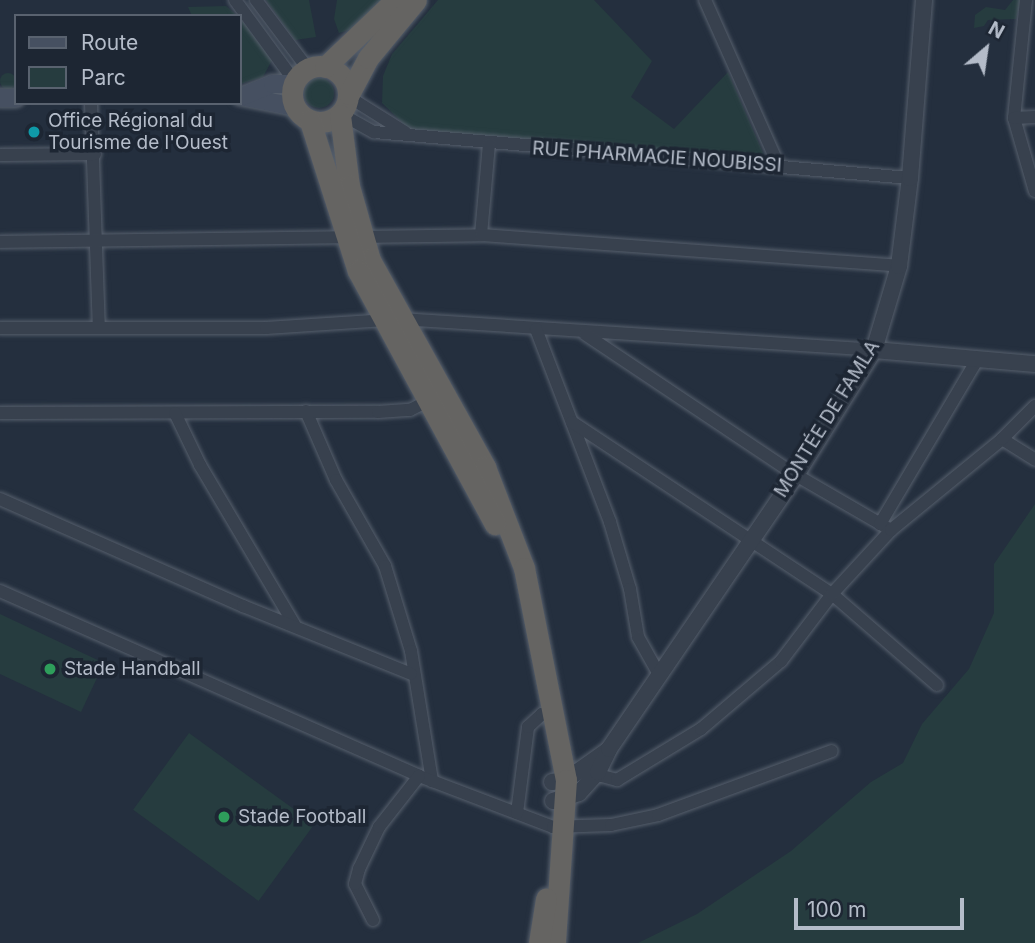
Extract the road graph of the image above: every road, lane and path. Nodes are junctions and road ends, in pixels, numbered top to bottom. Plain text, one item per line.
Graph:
1 (235, 0) edge
2 (256, 0) edge
3 (395, 0) edge
4 (416, 0) edge
5 (705, 0) edge
6 (924, 0) edge
7 (1026, 0) edge
8 (305, 75) junction
9 (242, 96) edge
10 (242, 96) edge
11 (91, 105) edge
12 (345, 105) junction
13 (303, 114) junction
14 (1035, 117) edge
15 (1014, 118) junction
16 (405, 132) junction
17 (489, 144) junction
18 (0, 155) edge
19 (96, 155) junction
20 (779, 166) junction
21 (911, 178) junction
22 (1035, 191) edge
23 (353, 235) junction
24 (481, 235) junction
25 (0, 242) edge
26 (98, 242) junction
27 (899, 266) junction
28 (391, 320) junction
29 (99, 327) junction
30 (0, 328) edge
31 (536, 329) junction
32 (585, 334) junction
33 (874, 350) junction
34 (977, 360) junction
35 (1035, 364) edge
36 (435, 397) junction
37 (1035, 406) edge
38 (306, 411) junction
39 (0, 413) edge
40 (175, 413) junction
41 (572, 422) junction
42 (1002, 439) junction
43 (1035, 460) edge
44 (796, 475) junction
45 (0, 499) edge
46 (886, 527) junction
47 (751, 540) junction
48 (0, 592) edge
49 (832, 594) junction
50 (294, 624) junction
51 (411, 674) junction
52 (660, 676) junction
53 (937, 685) dead end
54 (549, 714) junction
55 (832, 751) dead end
56 (595, 767) junction
57 (425, 778) junction
58 (559, 791) junction
59 (517, 813) junction
60 (558, 828) junction
61 (373, 920) dead end
62 (539, 943) edge
63 (555, 943) edge

1 - 8 street
2 - 8 street
3 - 8 highway
4 - 12 highway
5 - 20 street
6 - 21 street, MONTÉE DE FAMLA
7 - 15 street
8 - 9 main road
8 - 12 highway
8 - 13 highway
10 - 13 main road
11 - 19 street
12 - 13 highway
12 - 16 street, RUE PHARMACIE NOUBISSI
12 - 16 street, RUE PHARMACIE NOUBISSI
12 - 23 highway
13 - 23 highway
14 - 15 street
15 - 22 street
16 - 17 street, RUE PHARMACIE NOUBISSI
17 - 20 street, RUE PHARMACIE NOUBISSI
17 - 24 street
18 - 19 street
19 - 26 street
20 - 21 street, RUE PHARMACIE NOUBISSI
21 - 27 street, MONTÉE DE FAMLA
23 - 24 street
23 - 26 street
23 - 28 highway
24 - 27 street
25 - 26 street
26 - 29 street
27 - 33 street, MONTÉE DE FAMLA
28 - 29 street
28 - 31 street
28 - 36 highway
29 - 30 street
31 - 32 street
31 - 41 street
32 - 33 street
32 - 44 street
33 - 34 street
33 - 44 street, MONTÉE DE FAMLA
34 - 35 street
34 - 46 street
36 - 38 street
36 - 54 highway
37 - 42 street
38 - 40 street
38 - 51 street
39 - 40 street
40 - 50 street
41 - 47 street
41 - 52 street
42 - 43 street
42 - 46 street
44 - 46 street
44 - 47 street, MONTÉE DE FAMLA
45 - 50 street
46 - 49 street
47 - 49 street
47 - 52 street, MONTÉE DE FAMLA
48 - 57 street
49 - 53 street
49 - 56 street
50 - 51 street
51 - 57 street
52 - 56 street, MONTÉE DE FAMLA
54 - 58 highway
54 - 59 street
55 - 60 street
56 - 58 street, MONTÉE DE FAMLA
57 - 59 street
57 - 61 street
58 - 60 highway
59 - 60 street
60 - 62 highway
60 - 63 highway

